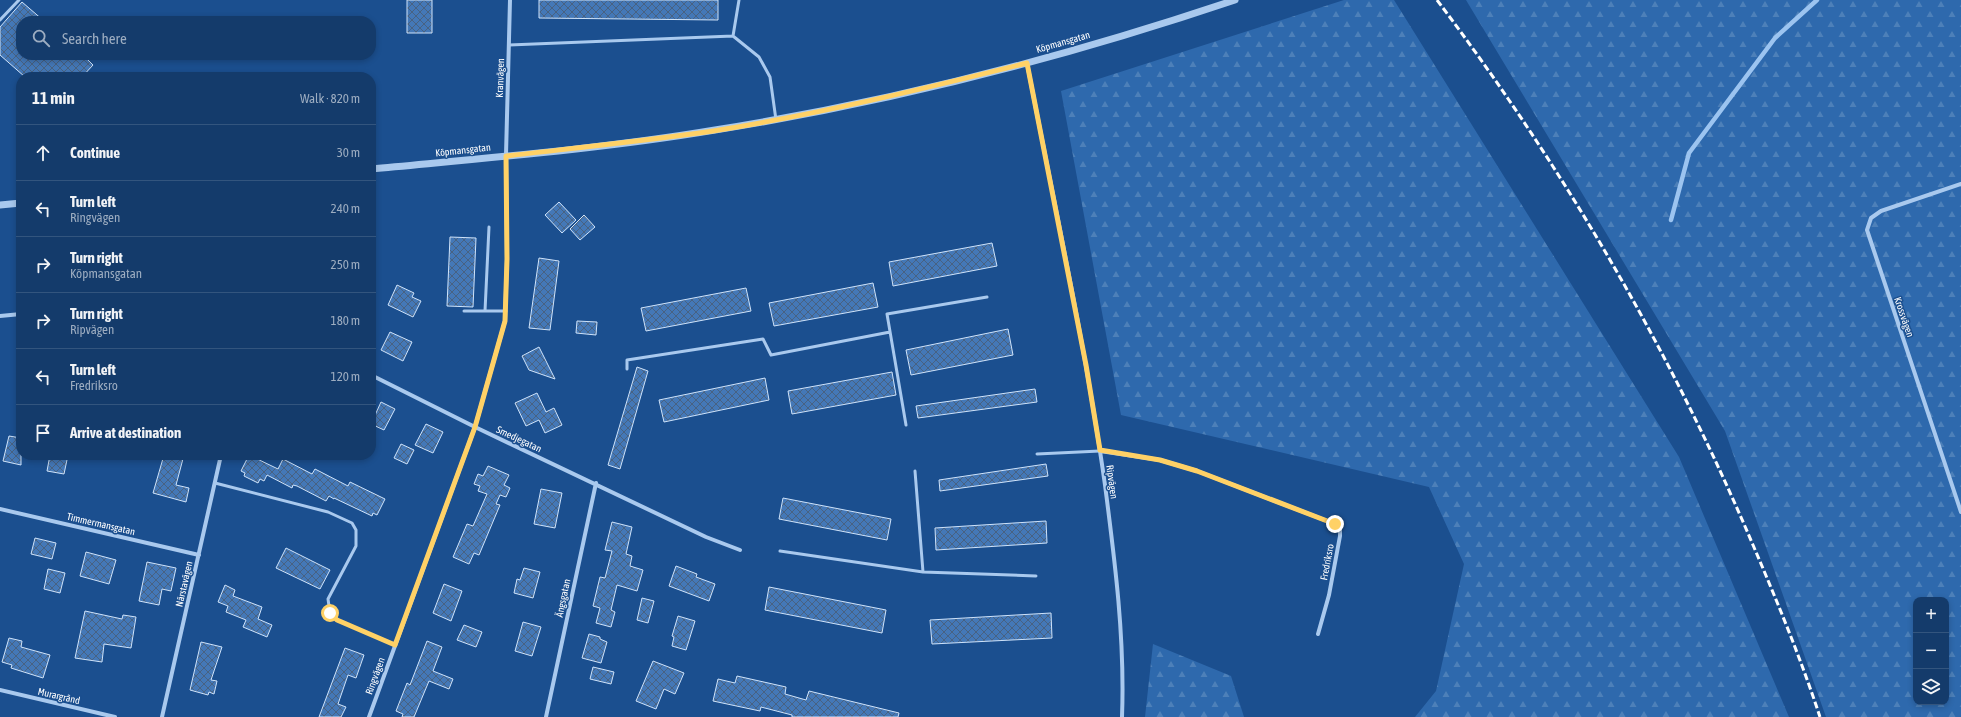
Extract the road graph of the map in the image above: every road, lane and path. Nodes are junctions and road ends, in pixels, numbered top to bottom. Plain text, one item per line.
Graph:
1 (19, 0) edge
2 (510, 0) edge
3 (739, 0) edge
4 (1236, 0) edge
5 (0, 20) edge
6 (733, 36) junction
7 (509, 45) junction
8 (1027, 63) junction
9 (776, 120) junction
10 (506, 156) junction
11 (376, 169) edge
12 (1961, 184) edge
13 (16, 203) edge
14 (0, 205) edge
15 (489, 227) dead end
16 (987, 297) dead end
17 (464, 311) dead end
18 (485, 311) junction
19 (506, 311) junction
20 (16, 314) edge
21 (0, 316) edge
22 (890, 332) junction
23 (627, 369) dead end
24 (376, 378) edge
25 (906, 425) dead end
26 (475, 427) junction
27 (1100, 450) junction
28 (1037, 454) dead end
29 (221, 460) edge
30 (915, 471) dead end
31 (215, 483) junction
32 (596, 483) junction
33 (0, 509) edge
34 (1961, 512) edge
35 (740, 550) dead end
36 (780, 551) dead end
37 (199, 555) junction
38 (923, 572) junction
39 (1036, 576) dead end
40 (1318, 634) dead end
41 (395, 645) junction
42 (0, 690) edge
43 (115, 717) edge
44 (162, 717) edge
45 (369, 717) edge
46 (546, 717) edge
47 (1122, 717) edge

1 - 5 lane
2 - 7 street, Kranvägen
3 - 6 lane
4 - 8 street, Köpmansgatan
6 - 7 lane
6 - 9 lane
7 - 10 street, Kranvägen
8 - 9 street, Köpmansgatan
8 - 27 street, Ripvägen
9 - 10 street, Köpmansgatan
10 - 11 street, Köpmansgatan
10 - 19 street, Ringvägen
12 - 34 street, Krossvägen
13 - 14 street
15 - 18 lane
16 - 22 lane
17 - 18 lane
18 - 19 lane
19 - 26 street, Ringvägen
20 - 21 street
22 - 23 lane
22 - 25 lane
24 - 26 street, Smedjegatan
26 - 32 street, Smedjegatan
26 - 41 street, Ringvägen
27 - 28 lane
27 - 40 street, Fredriksro
27 - 47 street, Ripvägen
29 - 31 street, Närstavägen
30 - 38 lane
31 - 37 street, Närstavägen
31 - 41 lane
32 - 35 street, Smedjegatan
32 - 46 street, Ängsgatan
33 - 37 street, Timmermansgatan
36 - 38 lane
37 - 44 street, Närstavägen
38 - 39 lane
41 - 45 street, Ringvägen
42 - 43 street, Murargränd

